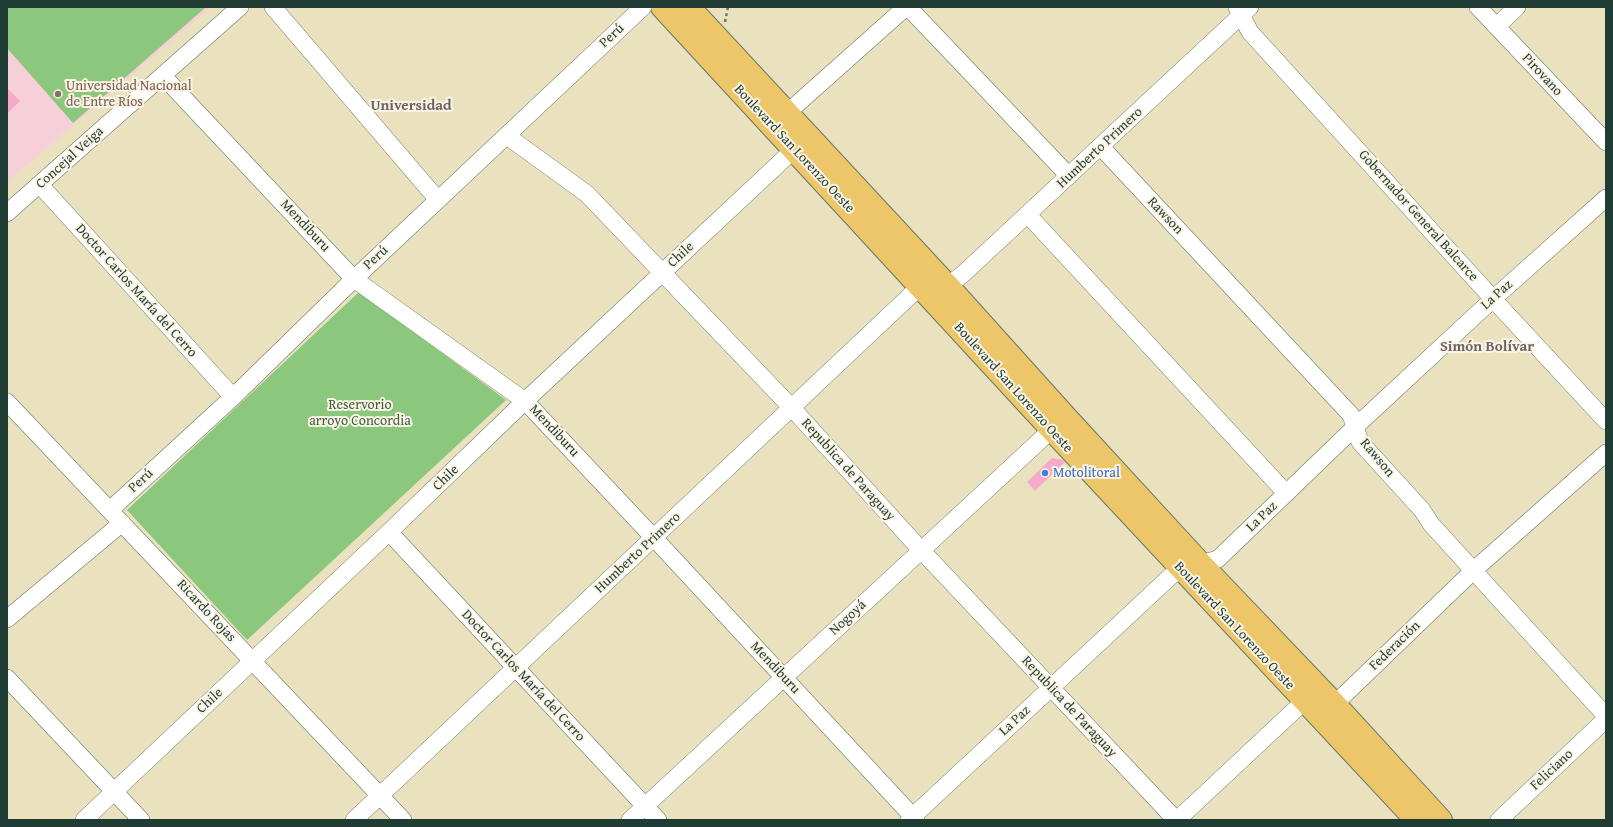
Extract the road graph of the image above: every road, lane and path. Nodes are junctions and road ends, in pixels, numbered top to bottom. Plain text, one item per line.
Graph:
1 (240, 7) edge
2 (273, 7) edge
3 (643, 7) edge
4 (662, 7) edge
5 (689, 7) edge
6 (907, 7) edge
7 (1478, 7) edge
8 (1517, 7) edge
9 (1243, 10) edge
10 (1497, 26) junction
11 (163, 76) junction
12 (780, 119) junction
13 (507, 136) junction
14 (1606, 142) edge
15 (802, 143) junction
16 (1101, 147) junction
17 (1069, 176) junction
18 (40, 185) junction
19 (1606, 198) edge
20 (438, 200) junction
21 (7, 213) edge
22 (1028, 215) junction
23 (662, 272) junction
24 (354, 279) junction
25 (948, 286) junction
26 (924, 290) junction
27 (1493, 299) junction
28 (233, 397) junction
29 (525, 401) junction
30 (7, 402) edge
31 (791, 407) junction
32 (1606, 420) edge
33 (1059, 424) junction
34 (1355, 427) junction
35 (1606, 453) edge
36 (1286, 493) junction
37 (110, 510) junction
38 (122, 523) junction
39 (389, 532) junction
40 (654, 538) junction
41 (921, 550) junction
42 (1192, 567) junction
43 (1474, 570) junction
44 (7, 618) edge
45 (253, 660) junction
46 (516, 667) junction
47 (7, 678) edge
48 (784, 678) junction
49 (1051, 688) junction
50 (1332, 701) junction
51 (1307, 704) junction
52 (1606, 716) edge
53 (1606, 720) edge
54 (114, 792) junction
55 (380, 795) junction
56 (645, 806) junction
57 (912, 819) edge
58 (84, 820) edge
59 (141, 820) edge
60 (354, 820) edge
61 (403, 820) edge
62 (630, 820) edge
63 (658, 820) edge
64 (1176, 820) edge
65 (1416, 820) edge
66 (1441, 820) edge
67 (1499, 820) edge

1 - 11 street, Concejal Veiga
2 - 20 street
3 - 13 street, Perú
4 - 12 main road, Boulevard San Lorenzo Oeste
5 - 12 main road, Boulevard San Lorenzo Oeste
6 - 12 street
6 - 17 street
7 - 10 street, Pirovano
8 - 10 street
9 - 16 street, Humberto Primero
9 - 27 street, Gobernador General Balcarce
10 - 14 street, Pirovano
11 - 18 street, Concejal Veiga
11 - 24 street, Mendiburu
12 - 15 main road, Boulevard San Lorenzo Oeste
13 - 20 street, Perú
13 - 23 street, Republica de Paraguay
15 - 23 street, Chile
15 - 25 main road, Boulevard San Lorenzo Oeste
15 - 26 main road, Boulevard San Lorenzo Oeste
16 - 17 street, Humberto Primero
16 - 34 street, Rawson
17 - 22 street, Humberto Primero
18 - 21 street, Concejal Veiga
18 - 28 street, Doctor Carlos María del Cerro
19 - 27 street, La Paz
20 - 24 street, Perú
22 - 25 street, Humberto Primero
22 - 36 street
23 - 29 street, Chile
23 - 31 street, Republica de Paraguay
24 - 28 street, Perú
24 - 29 street, Mendiburu
25 - 26 street, Humberto Primero
25 - 33 main road, Boulevard San Lorenzo Oeste
26 - 31 street, Humberto Primero
26 - 33 main road, Boulevard San Lorenzo Oeste
27 - 32 street, Gobernador General Balcarce
27 - 34 street, La Paz
28 - 37 street, Perú
29 - 39 street, Chile
29 - 40 street, Mendiburu
30 - 37 street, Ricardo Rojas
31 - 40 street, Humberto Primero
31 - 41 street, Republica de Paraguay
33 - 41 street, Nogoyá
33 - 42 main road, Boulevard San Lorenzo Oeste
34 - 36 street, La Paz
34 - 43 street, Rawson
35 - 43 street, Federación
36 - 42 street, La Paz
37 - 38 street, Ricardo Rojas
38 - 44 street
38 - 45 street, Ricardo Rojas
39 - 45 street, Chile
39 - 46 street, Doctor Carlos María del Cerro
40 - 46 street, Humberto Primero
40 - 48 street, Mendiburu
41 - 48 street, Nogoyá
41 - 49 street, Republica de Paraguay
42 - 49 street, La Paz
42 - 50 main road, Boulevard San Lorenzo Oeste
42 - 51 main road, Boulevard San Lorenzo Oeste
43 - 50 street, Federación
43 - 52 street, Rawson
45 - 54 street, Chile
45 - 55 street, Ricardo Rojas
46 - 55 street, Humberto Primero
46 - 56 street, Doctor Carlos María del Cerro
47 - 54 street
48 - 56 street, Nogoyá
48 - 57 street, Mendiburu
49 - 57 street, La Paz
49 - 64 street, Republica de Paraguay
50 - 51 street, Federación
50 - 66 main road, Boulevard San Lorenzo Oeste
51 - 64 street, Federación
51 - 65 main road, Boulevard San Lorenzo Oeste
53 - 67 street, Feliciano
54 - 58 street, Chile
54 - 59 street
55 - 60 street, Humberto Primero
55 - 61 street, Ricardo Rojas
56 - 62 street, Nogoyá
56 - 63 street, Doctor Carlos María del Cerro

